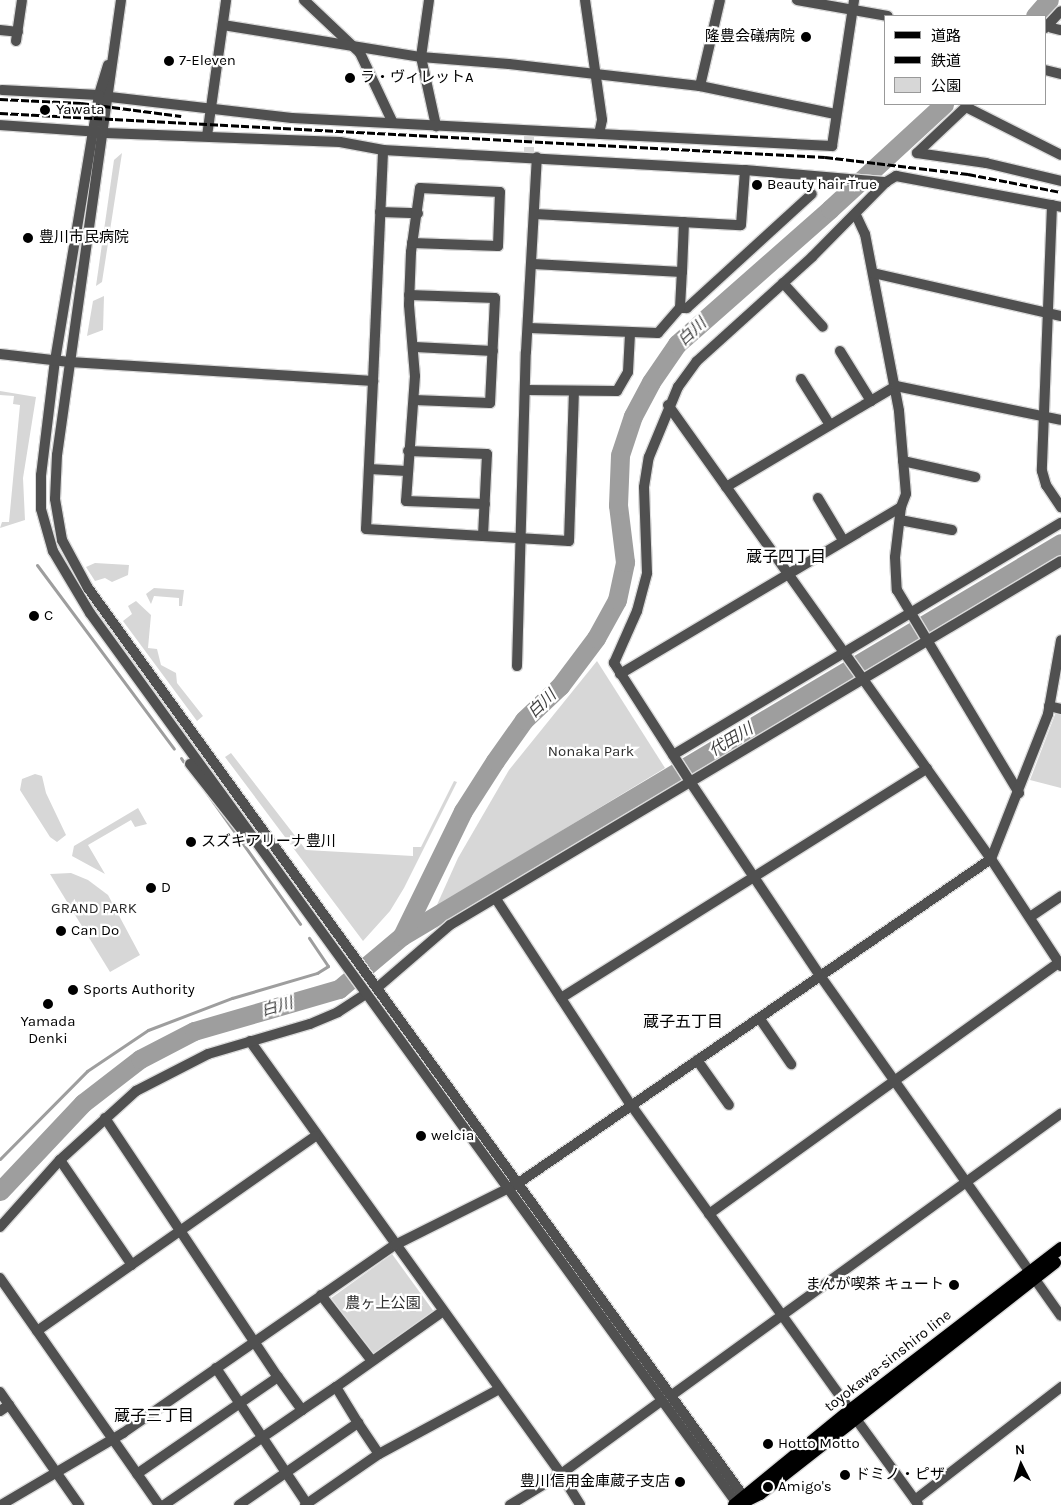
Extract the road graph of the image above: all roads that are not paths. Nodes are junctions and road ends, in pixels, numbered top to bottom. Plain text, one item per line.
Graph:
1 (22, 0) edge
2 (121, 0) edge
3 (226, 0) edge
4 (304, 0) edge
5 (428, 0) edge
6 (585, 0) edge
7 (720, 0) edge
8 (797, 0) edge
9 (853, 4) edge
10 (1061, 11) edge
11 (885, 15) edge
12 (223, 25) junction
13 (1053, 29) edge
14 (0, 30) edge
15 (354, 45) junction
16 (114, 47) junction
17 (421, 57) junction
18 (1046, 70) edge
19 (594, 73) junction
20 (1061, 74) edge
21 (700, 86) junction
22 (2, 90) dead end
23 (99, 95) junction
24 (110, 97) junction
25 (968, 105) edge
26 (210, 111) junction
27 (835, 114) junction
28 (393, 123) junction
29 (0, 125) edge
30 (436, 126) junction
31 (93, 132) junction
32 (105, 133) junction
33 (599, 134) junction
34 (206, 136) junction
35 (383, 150) junction
36 (1061, 155) edge
37 (537, 157) junction
38 (744, 170) junction
39 (1061, 181) edge
40 (883, 182) junction
41 (812, 194) dead end
42 (1056, 206) edge
43 (380, 212) junction
44 (418, 213) junction
45 (535, 214) junction
46 (856, 214) junction
47 (684, 222) junction
48 (412, 242) junction
49 (533, 264) junction
50 (682, 272) junction
51 (873, 273) junction
52 (783, 283) junction
53 (409, 295) junction
54 (680, 308) junction
55 (1048, 313) junction
56 (1061, 316) edge
57 (823, 327) dead end
58 (529, 328) junction
59 (630, 333) junction
60 (415, 347) junction
61 (492, 351) junction
62 (840, 351) dead end
63 (0, 354) edge
64 (54, 360) junction
65 (70, 362) junction
66 (802, 378) dead end
67 (372, 381) junction
68 (896, 386) junction
69 (526, 390) junction
70 (574, 391) junction
71 (414, 400) junction
72 (871, 401) junction
73 (668, 406) junction
74 (1043, 416) junction
75 (1061, 420) edge
76 (830, 426) junction
77 (408, 451) junction
78 (903, 461) junction
79 (369, 469) junction
80 (407, 471) junction
81 (974, 477) dead end
82 (726, 487) junction
83 (818, 498) dead end
84 (485, 504) junction
85 (901, 507) junction
86 (1061, 507) edge
87 (900, 520) junction
88 (1061, 523) edge
89 (952, 530) dead end
90 (484, 536) junction
91 (519, 539) junction
92 (843, 540) junction
93 (1061, 561) edge
94 (788, 573) junction
95 (912, 615) junction
96 (927, 638) junction
97 (1061, 640) edge
98 (845, 656) junction
99 (517, 666) dead end
100 (620, 674) junction
101 (861, 678) junction
102 (1049, 706) junction
103 (1061, 709) edge
104 (675, 758) junction
105 (190, 764) dead end
106 (927, 768) junction
107 (689, 780) junction
108 (1020, 793) junction
109 (270, 859) junction
110 (991, 859) junction
111 (754, 876) junction
112 (1061, 896) edge
113 (496, 899) junction
114 (1030, 917) junction
115 (1060, 964) edge
116 (821, 977) junction
117 (374, 984) junction
118 (364, 991) junction
119 (561, 998) junction
120 (760, 1019) junction
121 (250, 1042) junction
122 (698, 1060) junction
123 (791, 1064) dead end
124 (894, 1081) junction
125 (632, 1105) junction
126 (729, 1105) dead end
127 (1061, 1113) edge
128 (105, 1118) junction
129 (316, 1136) junction
130 (60, 1160) junction
131 (966, 1182) junction
132 (513, 1187) junction
133 (708, 1214) junction
134 (0, 1227) edge
135 (181, 1231) junction
136 (395, 1245) junction
137 (1061, 1248) edge
138 (1061, 1259) edge
139 (132, 1265) junction
140 (1031, 1276) junction
141 (0, 1278) edge
142 (321, 1295) junction
143 (442, 1312) junction
144 (1061, 1316) edge
145 (782, 1317) junction
146 (37, 1331) junction
147 (257, 1341) junction
148 (372, 1361) junction
149 (216, 1368) junction
150 (278, 1377) junction
151 (336, 1387) junction
152 (1061, 1387) edge
153 (499, 1389) junction
154 (0, 1392) edge
155 (672, 1395) junction
156 (661, 1401) junction
157 (239, 1403) junction
158 (4, 1408) edge
159 (302, 1410) junction
160 (853, 1414) junction
161 (358, 1423) junction
162 (263, 1437) junction
163 (114, 1438) junction
164 (379, 1454) junction
165 (56, 1472) junction
166 (285, 1473) junction
167 (137, 1474) junction
168 (562, 1474) junction
169 (317, 1501) edge
170 (742, 1502) edge
171 (917, 1503) edge
172 (306, 1504) edge
173 (1, 1505) edge
174 (79, 1505) edge
175 (159, 1505) edge
176 (164, 1505) edge
177 (239, 1505) edge
178 (510, 1505) edge
179 (580, 1505) edge

1 - 14 street
2 - 16 street
3 - 12 street
4 - 15 street
5 - 17 street
6 - 19 street
7 - 21 street
8 - 9 street
9 - 11 street
9 - 27 street
10 - 13 street
12 - 15 street
12 - 26 street
15 - 17 street
15 - 28 street
16 - 23 street
16 - 24 street
17 - 19 street
17 - 30 street
18 - 20 street
19 - 21 street
19 - 33 street
21 - 27 street
22 - 23 street
23 - 31 street
24 - 26 street
24 - 32 street
25 - 36 street
25 - 39 street
26 - 28 street
26 - 34 street
27 - 33 street
28 - 30 street
29 - 31 street
30 - 33 street
31 - 32 street
31 - 64 street
32 - 34 street
32 - 65 street
34 - 35 street
35 - 37 street
35 - 43 street
37 - 38 street
37 - 45 street
38 - 40 street
38 - 47 street
40 - 42 street
40 - 46 street
41 - 54 street
42 - 55 street
43 - 44 street
43 - 67 street
44 - 48 street
44 - 48 street
45 - 47 street
45 - 49 street
46 - 51 street
46 - 52 street
47 - 50 street
48 - 53 street
49 - 50 street
49 - 58 street
50 - 54 street
51 - 55 street
51 - 68 street
52 - 57 street
52 - 73 street
53 - 60 street
53 - 61 street
54 - 59 street
55 - 56 street
55 - 74 street
58 - 59 street
58 - 69 street
59 - 70 street
60 - 61 street
60 - 71 street
61 - 71 street
62 - 72 street
63 - 64 street
64 - 65 street
64 - 109 street
65 - 67 street
65 - 117 street
66 - 76 street
67 - 79 street
68 - 72 street
68 - 74 street
68 - 78 street
69 - 70 street
69 - 91 street
70 - 91 street
71 - 77 street
72 - 76 street
73 - 82 street
73 - 100 street
74 - 75 street
74 - 86 street
76 - 82 street
77 - 80 street
77 - 84 street
78 - 81 street
78 - 85 street
79 - 80 street
79 - 90 street
80 - 84 street
82 - 94 street
83 - 92 street
84 - 90 street
85 - 87 street
85 - 92 street
87 - 89 street
87 - 95 street
88 - 95 street
90 - 91 street
91 - 99 street
92 - 94 street
93 - 96 street
94 - 98 street
94 - 100 street
95 - 96 street
95 - 98 street
96 - 101 street
96 - 108 street
97 - 102 street
98 - 101 street
98 - 104 street
100 - 104 street
101 - 106 street
101 - 107 street
102 - 103 street
102 - 108 street
104 - 107 street
105 - 109 street
106 - 110 street
106 - 111 street
107 - 111 street
107 - 113 street
108 - 110 street
109 - 118 street
110 - 114 street
110 - 116 street
111 - 116 street
111 - 119 street
112 - 114 street
113 - 117 street
113 - 119 street
114 - 115 street
115 - 124 street
116 - 120 street
116 - 124 street
117 - 132 street
118 - 121 street
118 - 132 street
119 - 125 street
120 - 122 street
120 - 123 street
121 - 128 street
121 - 129 street
122 - 125 street
122 - 126 street
124 - 131 street
124 - 133 street
125 - 132 street
125 - 133 street
127 - 131 street
128 - 130 street
128 - 135 street
129 - 135 street
129 - 136 street
130 - 134 street
130 - 139 street
131 - 140 street
131 - 145 street
132 - 136 street
132 - 155 street
132 - 156 street
133 - 145 street
135 - 139 street
135 - 147 street
136 - 142 street
136 - 143 street
137 - 140 main road, toyokawa-sinshiro line
138 - 140 main road, toyokawa-sinshiro line
139 - 146 street
140 - 144 street
140 - 160 main road, toyokawa-sinshiro line
141 - 146 street
142 - 147 street
142 - 148 street
143 - 148 street
143 - 153 street
145 - 155 street
145 - 160 street
146 - 163 street
147 - 149 street
147 - 150 street
148 - 151 street
149 - 157 street
149 - 163 street
150 - 157 street
150 - 159 street
151 - 159 street
151 - 161 street
152 - 171 street
153 - 164 street
153 - 168 street
154 - 158 street
155 - 170 street
156 - 168 street
156 - 170 street
157 - 162 street
157 - 167 street
158 - 165 street
159 - 162 street
160 - 170 main road, toyokawa-sinshiro line
160 - 171 street
161 - 164 street
161 - 166 street
162 - 166 street
162 - 176 street
163 - 165 street
163 - 167 street
164 - 169 street
165 - 173 street
165 - 174 street
166 - 172 street
166 - 177 street
167 - 175 street
168 - 178 street
168 - 179 street
169 - 172 street

